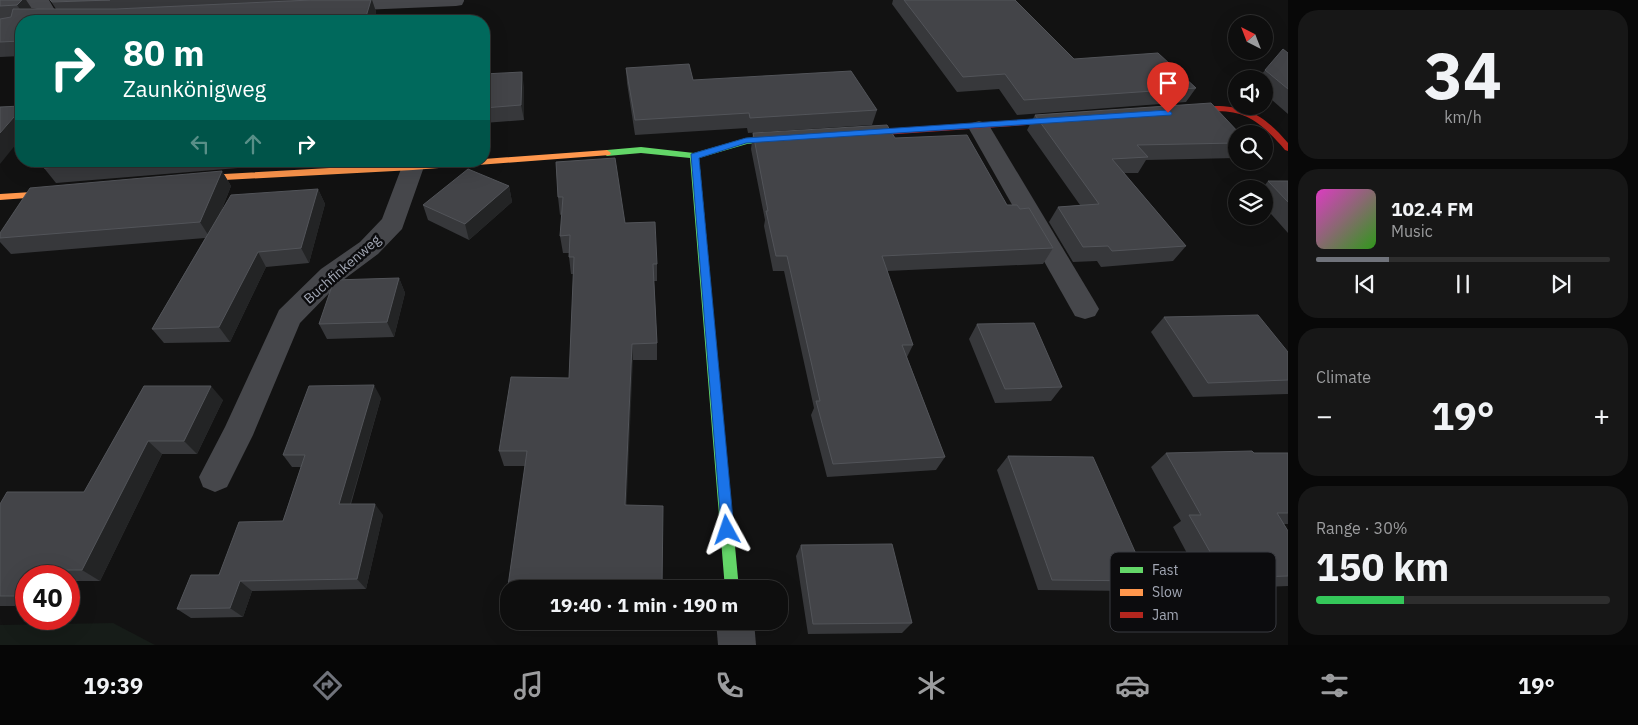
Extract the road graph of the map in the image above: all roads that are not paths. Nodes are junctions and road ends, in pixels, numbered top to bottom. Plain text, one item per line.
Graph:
1 (457, 0) edge
2 (320, 7) edge
3 (0, 10) edge
4 (42, 15) edge
5 (453, 15) edge
6 (1166, 113) edge
7 (1077, 120) edge
8 (979, 127) junction
9 (843, 135) edge
10 (804, 137) edge
11 (1288, 148) edge
12 (694, 156) junction
13 (490, 159) edge
14 (372, 167) edge
15 (413, 167) edge
16 (175, 181) edge
17 (72, 192) edge
18 (0, 197) edge
19 (1085, 309) dead end
20 (216, 477) dead end
21 (731, 580) edge
22 (736, 630) edge
23 (737, 645) edge

1 - 2 street
1 - 5 street
3 - 4 street
6 - 11 street
7 - 8 street
8 - 9 street
8 - 19 street
10 - 12 street
12 - 13 street
12 - 21 street
14 - 16 street
15 - 20 street, Buchfinkenweg
17 - 18 street
22 - 23 street

